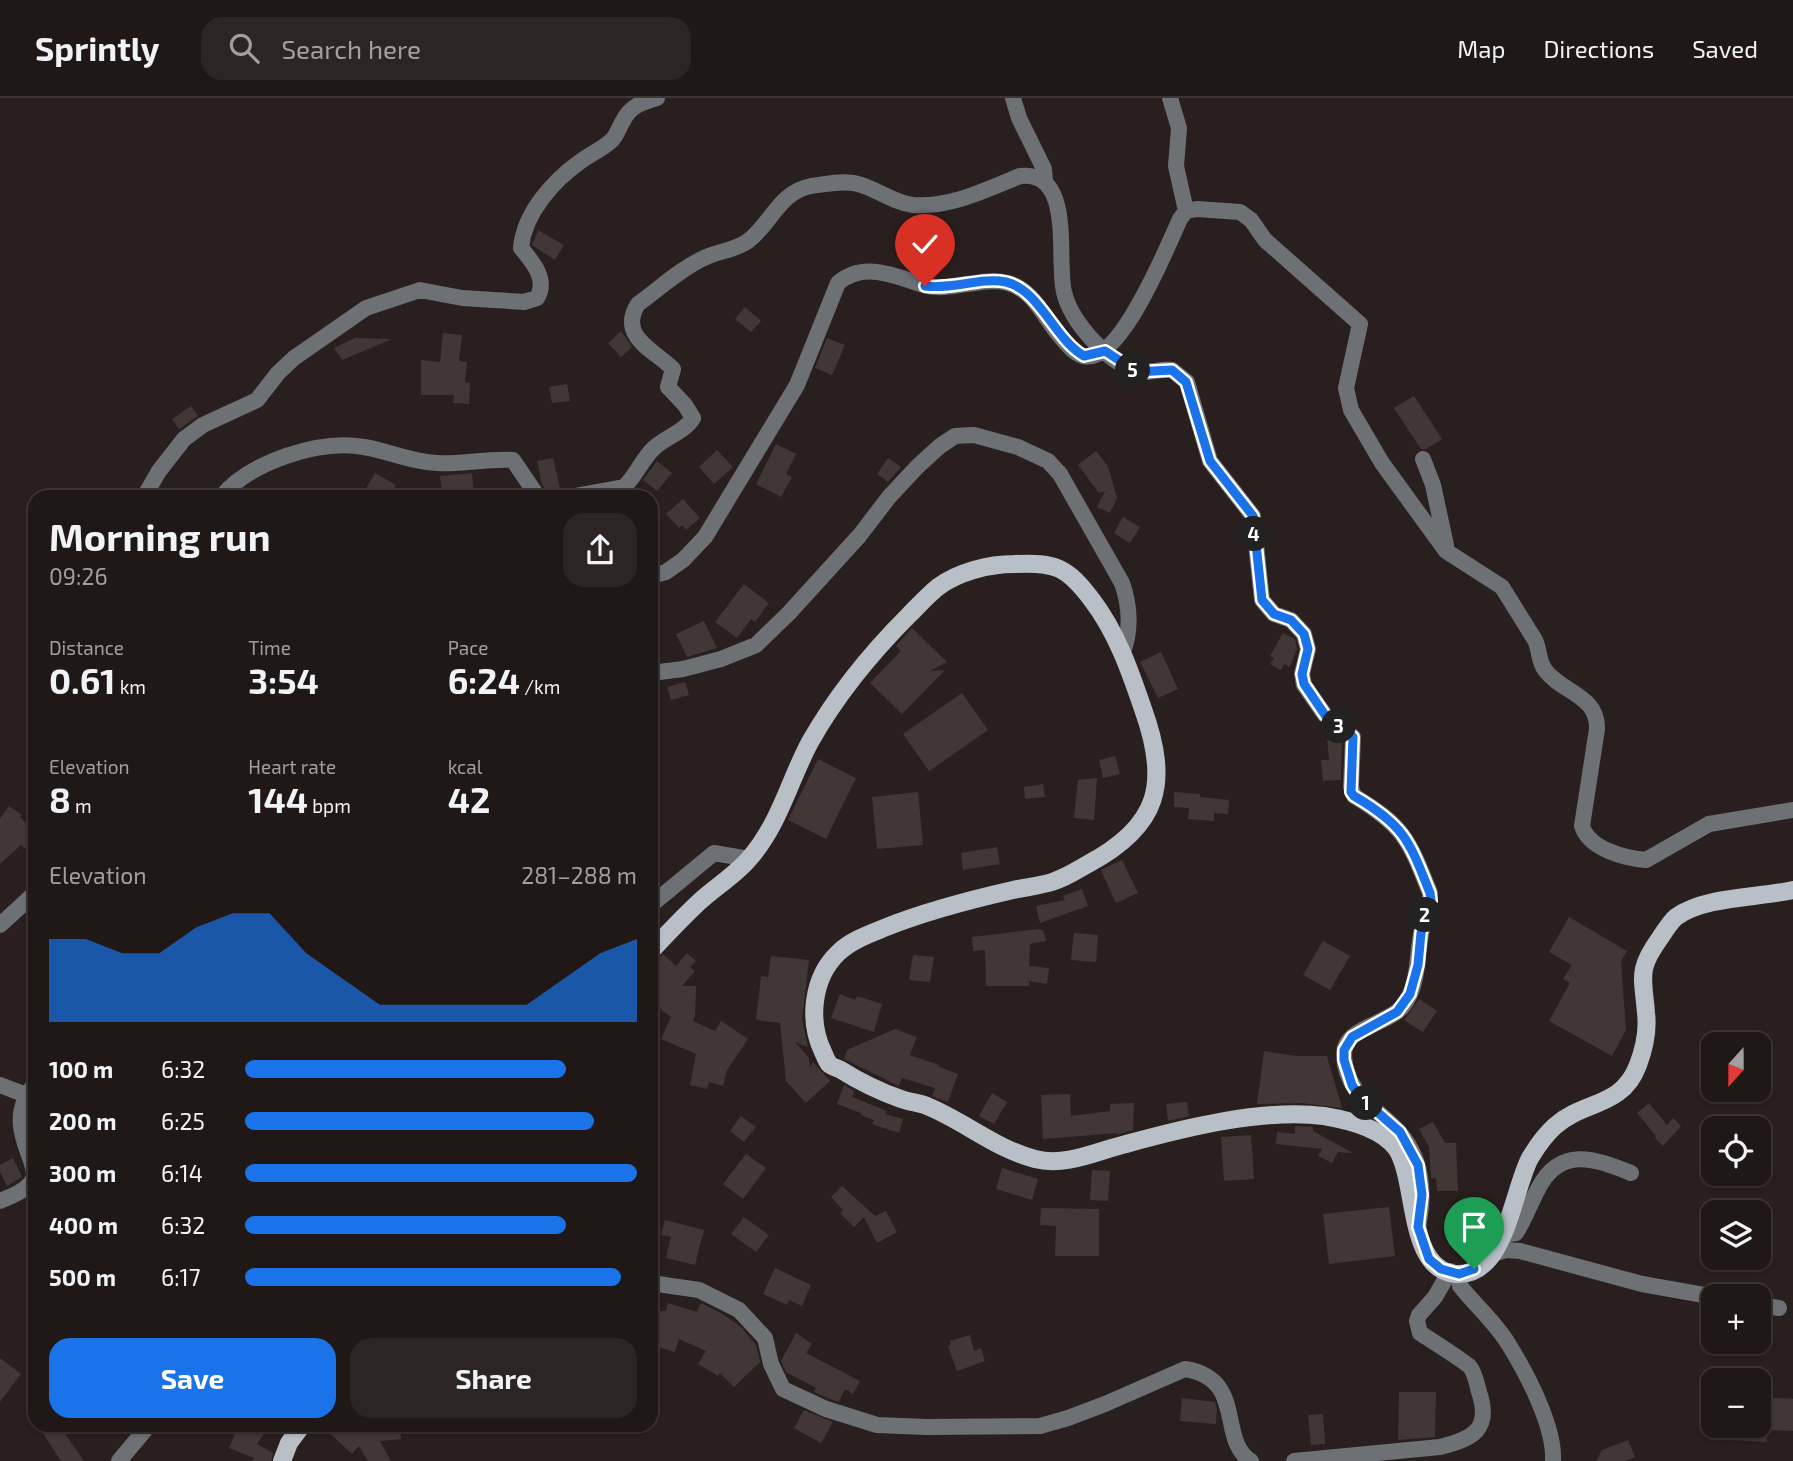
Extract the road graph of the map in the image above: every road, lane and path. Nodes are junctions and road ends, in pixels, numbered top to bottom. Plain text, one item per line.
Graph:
1 (657, 98) edge
2 (1013, 98) edge
3 (1170, 98) edge
4 (1045, 181) junction
5 (1186, 211) junction
6 (1105, 351) junction
7 (1423, 459) dead end
8 (148, 490) edge
9 (227, 490) edge
10 (532, 490) edge
11 (608, 490) edge
12 (1446, 551) junction
13 (658, 574) edge
14 (1123, 652) junction
15 (658, 672) edge
16 (1793, 810) edge
17 (749, 859) junction
18 (1793, 890) edge
19 (28, 899) edge
20 (658, 899) edge
21 (0, 925) edge
22 (658, 944) edge
23 (0, 1085) edge
24 (28, 1090) edge
25 (28, 1097) edge
26 (28, 1154) edge
27 (1631, 1173) dead end
28 (28, 1184) edge
29 (0, 1201) edge
30 (1418, 1227) junction
31 (1503, 1235) junction
32 (1496, 1253) junction
33 (1454, 1273) junction
34 (658, 1284) edge
35 (1701, 1295) edge
36 (1771, 1307) edge
37 (1779, 1308) dead end
38 (144, 1432) edge
39 (297, 1432) edge
40 (120, 1461) edge
41 (282, 1461) edge
42 (1251, 1461) edge
43 (1294, 1461) edge
44 (1553, 1461) edge

1 - 8 street
2 - 4 street
3 - 5 street
4 - 6 street
4 - 11 street
5 - 6 street
5 - 12 street
6 - 13 street
6 - 30 street
7 - 12 street
9 - 10 street
12 - 16 street
14 - 15 street
14 - 17 main road
14 - 30 main road
17 - 20 street
17 - 22 main road
18 - 31 main road
19 - 21 street
23 - 24 street
25 - 26 street
27 - 31 street
28 - 29 street
30 - 33 main road
31 - 32 main road
32 - 33 main road
32 - 35 street
33 - 43 street
33 - 44 street
34 - 42 street
36 - 37 street
38 - 40 street
39 - 41 main road

